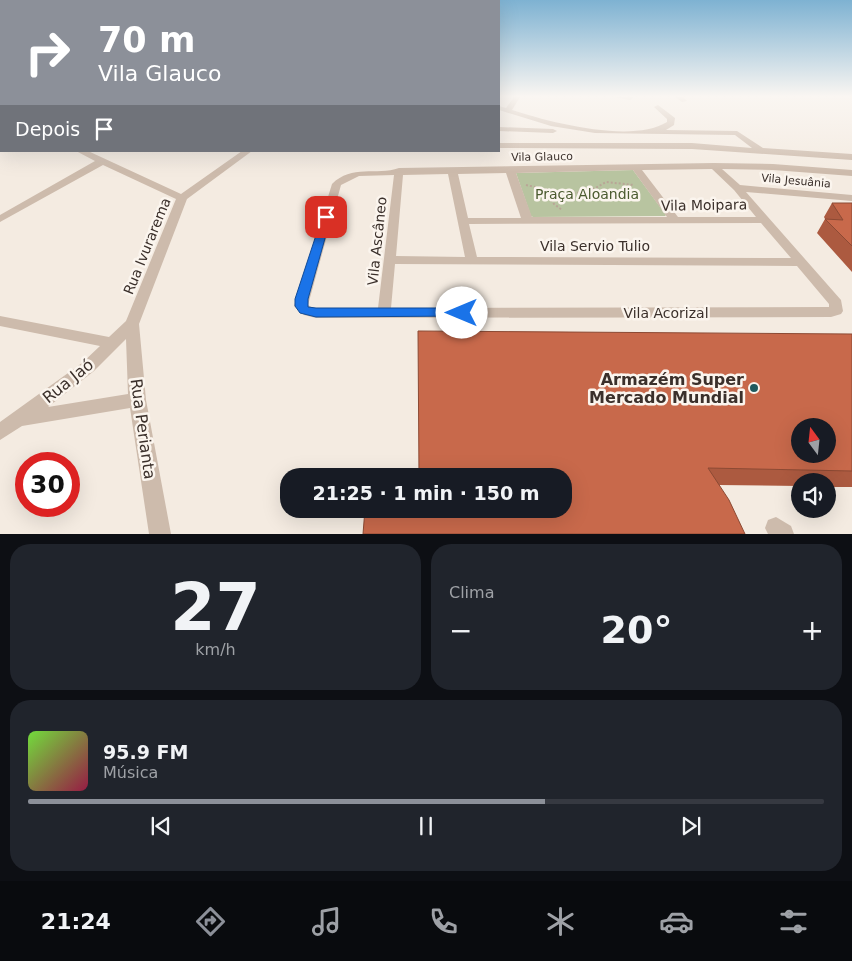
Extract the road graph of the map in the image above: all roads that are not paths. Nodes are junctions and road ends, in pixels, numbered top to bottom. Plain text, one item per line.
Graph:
1 (535, 122) edge
2 (671, 122) edge
3 (668, 126) junction
4 (552, 128) junction
5 (500, 129) edge
6 (657, 132) junction
7 (678, 133) junction
8 (500, 146) edge
9 (692, 146) junction
10 (563, 147) junction
11 (759, 149) junction
12 (82, 152) edge
13 (247, 152) edge
14 (852, 156) edge
15 (101, 162) junction
16 (714, 166) junction
17 (636, 168) junction
18 (452, 170) junction
19 (510, 170) junction
20 (399, 171) junction
21 (852, 173) edge
22 (737, 188) junction
23 (182, 198) junction
24 (852, 198) edge
25 (0, 219) edge
26 (764, 220) junction
27 (464, 221) junction
28 (528, 221) junction
29 (676, 221) junction
30 (389, 260) junction
31 (472, 261) junction
32 (801, 262) junction
33 (304, 310) joint
34 (384, 313) junction
35 (0, 320) edge
36 (132, 324) junction
37 (112, 343) junction
38 (137, 400) junction
39 (19, 419) junction
40 (0, 432) edge
41 (160, 534) edge

1 - 4 street
2 - 3 street
3 - 6 street
3 - 7 street
4 - 5 street
4 - 6 street
4 - 10 street
6 - 7 street
7 - 9 street
7 - 11 street
8 - 10 street
9 - 10 street
9 - 11 street
11 - 14 street
12 - 15 street
13 - 23 street, Rua Ivurarema
15 - 23 street
15 - 25 street
16 - 17 street, Vila Glauco
16 - 21 street, Vila Glauco
16 - 22 street, Vila Acorizal
17 - 19 street, Vila Glauco
17 - 29 street
18 - 19 street, Vila Glauco
18 - 20 street, Vila Glauco
18 - 27 street
19 - 28 street
20 - 30 street, Vila Ascâneo
20 - 33 street, Vila Glauco
22 - 24 street, Vila Jesuânia
22 - 26 street, Vila Acorizal
23 - 36 street, Rua Ivurarema
26 - 29 street, Vila Moipara
26 - 32 street, Vila Acorizal
27 - 28 street, Vila Moipara
27 - 31 street
28 - 29 street, Vila Moipara
30 - 31 street, Vila Servio Tulio
30 - 34 street, Vila Ascâneo
31 - 32 street, Vila Servio Tulio
32 - 34 street, Vila Acorizal
33 - 34 street, Vila Acorizal
35 - 37 street
36 - 37 street, Rua Jaó
36 - 38 street, Rua Perianta
37 - 39 street, Rua Jaó
38 - 39 street
38 - 41 street, Rua Perianta
39 - 40 street, Rua Jaó

